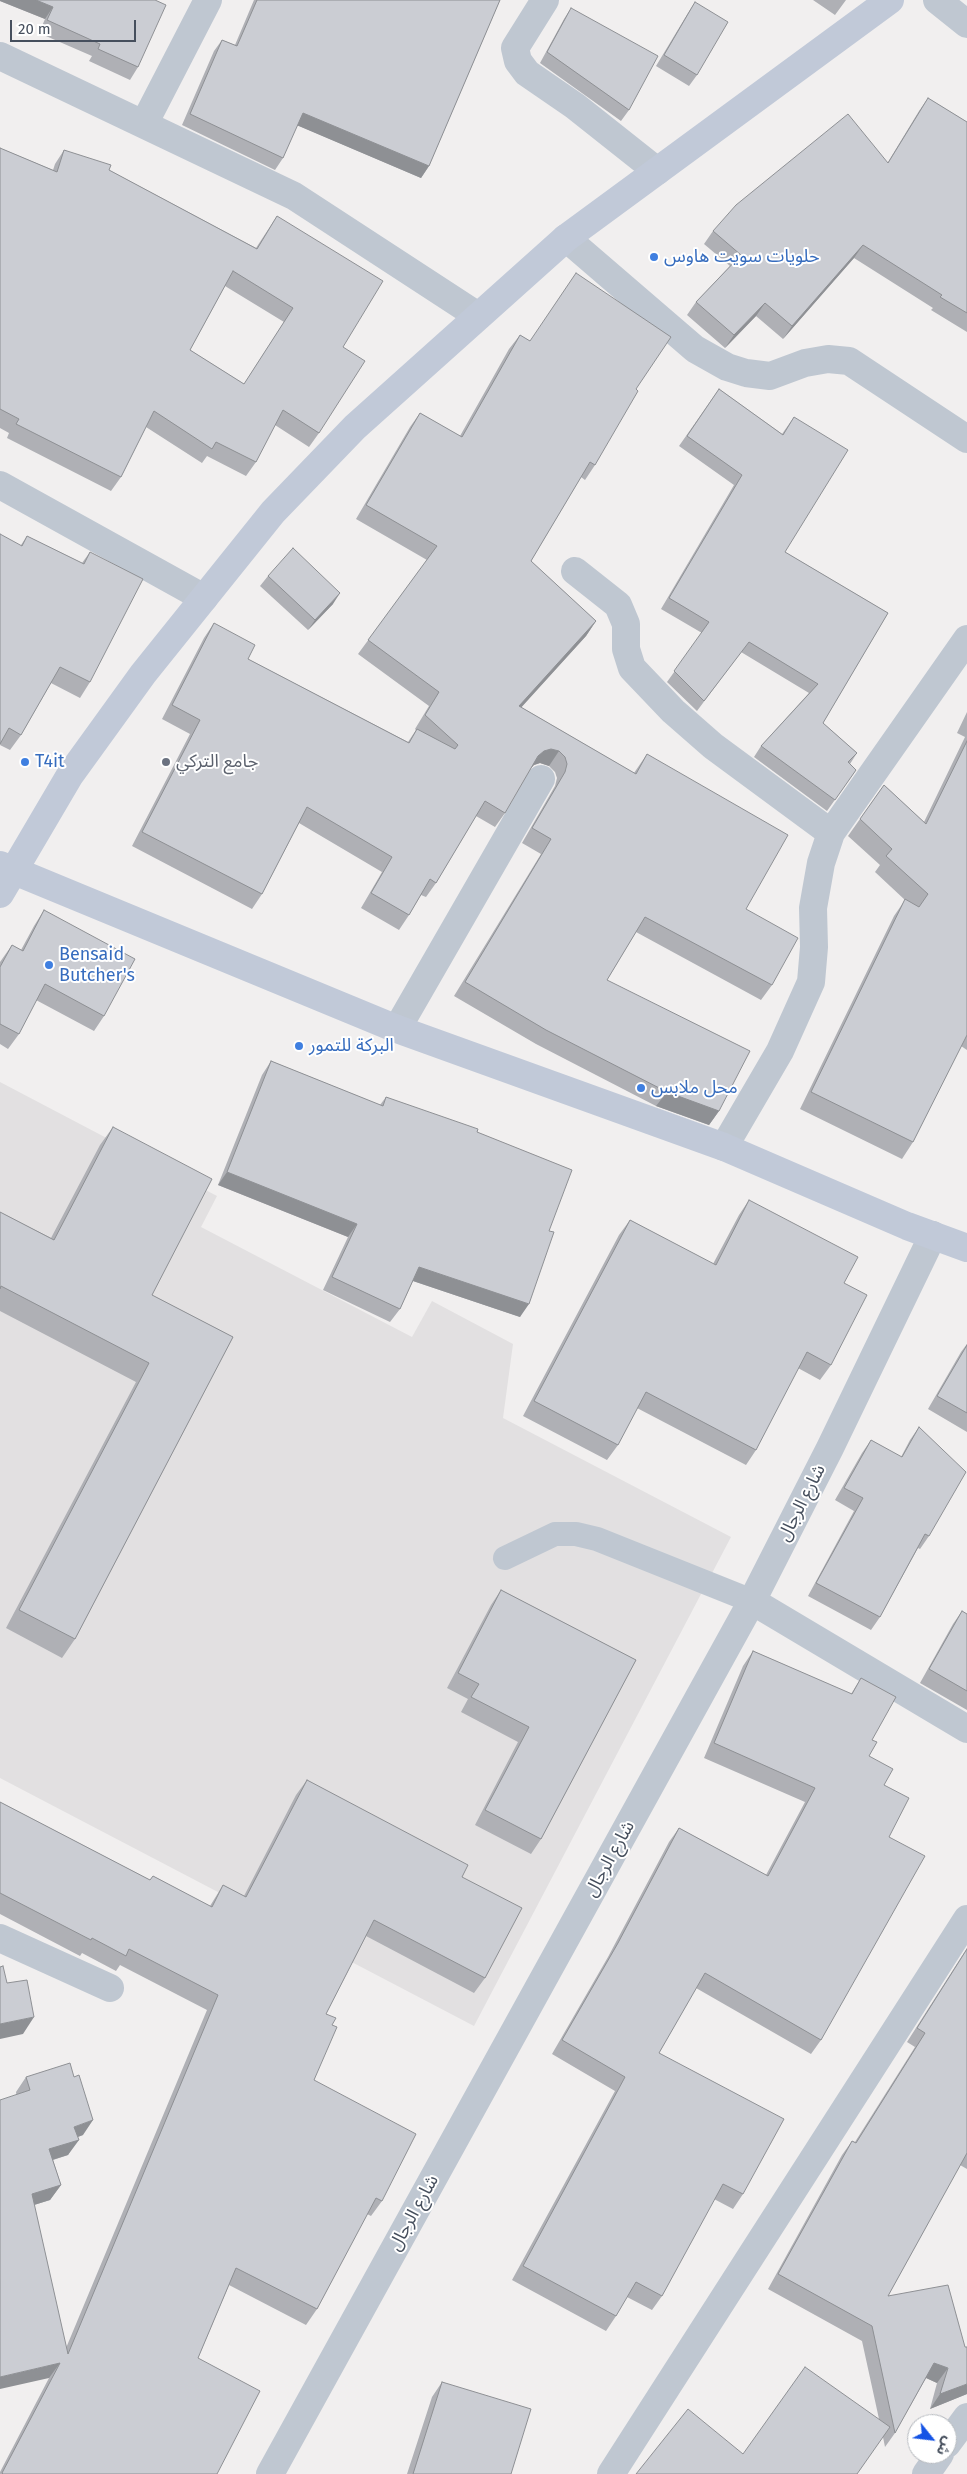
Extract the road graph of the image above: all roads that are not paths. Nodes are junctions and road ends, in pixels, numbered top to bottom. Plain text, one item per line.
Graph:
1 (208, 0) edge
2 (545, 0) edge
3 (890, 0) edge
4 (937, 0) edge
5 (967, 24) edge
6 (0, 56) edge
7 (144, 124) junction
8 (657, 171) junction
9 (566, 238) junction
10 (478, 316) junction
11 (967, 439) edge
12 (0, 485) edge
13 (575, 571) dead end
14 (204, 598) junction
15 (967, 639) edge
16 (541, 779) edge
17 (830, 833) junction
18 (6, 868) edge
19 (0, 894) edge
20 (397, 1030) junction
21 (724, 1147) junction
22 (933, 1235) junction
23 (967, 1248) edge
24 (505, 1558) dead end
25 (752, 1601) junction
26 (967, 1730) edge
27 (967, 1919) edge
28 (0, 1938) edge
29 (110, 1988) dead end
30 (967, 2417) edge
31 (957, 2430) edge
32 (270, 2474) edge
33 (611, 2474) edge

1 - 7 street
2 - 8 street
3 - 8 main road
4 - 5 street
6 - 7 street
7 - 10 street
8 - 9 main road
9 - 10 main road
9 - 11 street
10 - 14 main road
12 - 14 street
13 - 17 street
14 - 18 main road
15 - 17 street
16 - 20 street
17 - 21 street
18 - 19 main road
18 - 20 main road
20 - 21 main road
21 - 22 main road
22 - 23 main road
22 - 25 street, شارع الرجال
24 - 25 lane
25 - 26 street
25 - 32 street, شارع الرجال
27 - 33 street
28 - 29 street
30 - 31 street

